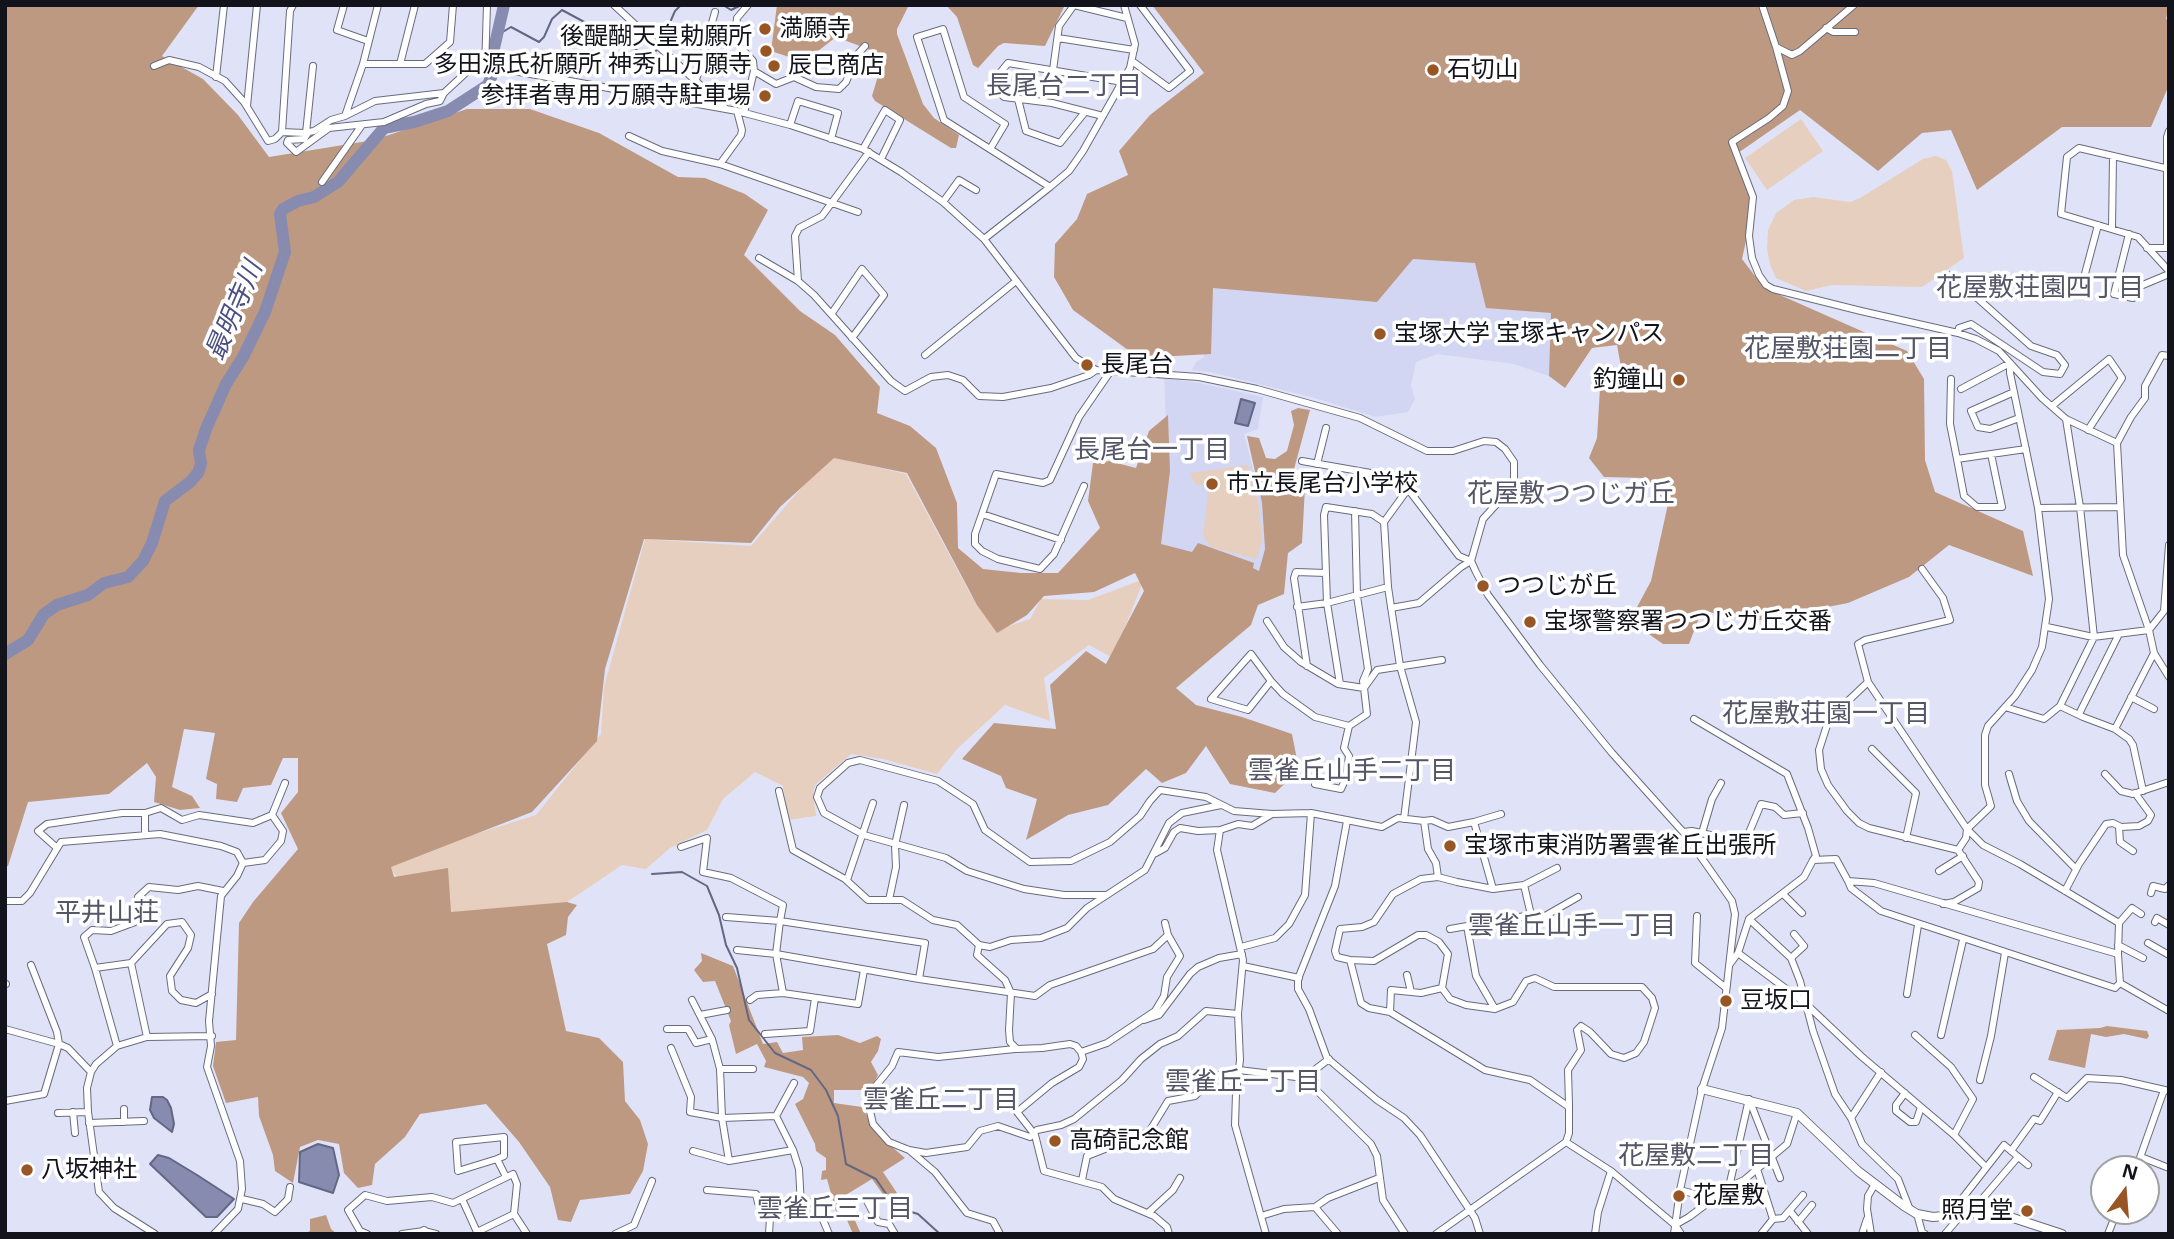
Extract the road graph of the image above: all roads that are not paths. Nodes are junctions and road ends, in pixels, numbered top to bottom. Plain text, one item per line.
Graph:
1 (224, 5) edge
2 (257, 5) edge
3 (293, 5) edge
4 (344, 5) edge
5 (379, 5) edge
6 (415, 5) edge
7 (453, 5) edge
8 (486, 5) edge
9 (614, 5) edge
10 (748, 5) edge
11 (1124, 5) edge
12 (1140, 5) edge
13 (1762, 5) edge
14 (1854, 5) edge
15 (715, 12) dead end
16 (1127, 18) junction
17 (1826, 29) junction
18 (1855, 32) dead end
19 (1058, 38) junction
20 (368, 41) junction
21 (864, 46) dead end
22 (1776, 47) junction
23 (1134, 50) junction
24 (1132, 61) junction
25 (363, 64) junction
26 (400, 64) junction
27 (154, 66) dead end
28 (313, 66) dead end
29 (485, 69) junction
30 (1053, 70) junction
31 (754, 71) junction
32 (216, 77) junction
33 (696, 80) junction
34 (1122, 82) junction
35 (444, 93) junction
36 (1018, 99) junction
37 (247, 108) junction
38 (728, 110) junction
39 (740, 112) junction
40 (1086, 112) junction
41 (345, 116) junction
42 (1103, 116) junction
43 (362, 125) junction
44 (790, 125) junction
45 (2169, 131) edge
46 (282, 132) junction
47 (307, 132) junction
48 (629, 136) dead end
49 (831, 139) junction
50 (990, 149) junction
51 (866, 151) junction
52 (2113, 156) junction
53 (881, 159) junction
54 (720, 164) junction
55 (2168, 169) edge
56 (322, 182) dead end
57 (1050, 187) junction
58 (976, 190) dead end
59 (832, 202) junction
60 (943, 202) junction
61 (858, 212) dead end
62 (2098, 225) junction
63 (2112, 229) junction
64 (2129, 234) junction
65 (984, 239) junction
66 (2147, 248) junction
67 (2168, 248) edge
68 (759, 258) dead end
69 (2169, 273) edge
70 (1951, 275) dead end
71 (799, 281) junction
72 (1016, 281) junction
73 (2082, 285) dead end
74 (832, 313) junction
75 (1958, 333) junction
76 (852, 338) junction
77 (925, 355) dead end
78 (2169, 356) edge
79 (2010, 363) junction
80 (1096, 370) junction
81 (1110, 372) junction
82 (1951, 379) dead end
83 (1961, 389) dead end
84 (2014, 392) junction
85 (2052, 406) junction
86 (2019, 418) junction
87 (2066, 419) junction
88 (1326, 428) dead end
89 (2088, 430) junction
90 (2117, 443) junction
91 (2026, 449) junction
92 (1990, 454) junction
93 (1957, 459) junction
94 (1302, 461) dead end
95 (1317, 464) junction
96 (1084, 486) dead end
97 (1408, 489) junction
98 (2119, 507) junction
99 (2038, 508) junction
100 (2080, 508) junction
101 (1355, 511) junction
102 (982, 514) junction
103 (1384, 522) junction
104 (1061, 540) junction
105 (2169, 545) edge
106 (1471, 561) junction
107 (1922, 569) dead end
108 (1326, 573) junction
109 (1388, 587) junction
110 (1357, 596) junction
111 (1327, 603) junction
112 (1297, 607) junction
113 (1391, 608) junction
114 (1267, 621) dead end
115 (2047, 626) junction
116 (2149, 630) junction
117 (2119, 634) junction
118 (2094, 636) junction
119 (2154, 653) junction
120 (1442, 660) dead end
121 (1307, 666) junction
122 (1400, 666) junction
123 (2169, 677) edge
124 (1271, 681) junction
125 (1868, 682) junction
126 (1340, 684) junction
127 (1364, 688) junction
128 (2131, 697) junction
129 (2060, 706) junction
130 (2005, 707) junction
131 (2154, 709) dead end
132 (2079, 714) junction
133 (1694, 719) dead end
134 (1349, 726) junction
135 (2115, 729) junction
136 (1872, 749) dead end
137 (2009, 774) dead end
138 (2105, 774) dead end
139 (2169, 782) edge
140 (285, 783) dead end
141 (1721, 783) dead end
142 (1315, 784) dead end
143 (779, 791) dead end
144 (2139, 792) junction
145 (873, 803) dead end
146 (904, 805) dead end
147 (1221, 805) junction
148 (145, 813) junction
149 (1311, 813) junction
150 (1803, 813) junction
151 (1272, 814) junction
152 (1501, 814) dead end
153 (272, 815) junction
154 (1404, 818) junction
155 (1347, 821) junction
156 (1424, 821) junction
157 (1474, 822) junction
158 (2119, 827) junction
159 (1967, 829) junction
160 (1220, 830) junction
161 (1683, 832) junction
162 (1702, 833) junction
163 (145, 835) junction
164 (864, 835) junction
165 (1906, 838) junction
166 (895, 845) junction
167 (681, 847) dead end
168 (57, 848) junction
169 (2133, 850) dead end
170 (1154, 853) junction
171 (1961, 853) junction
172 (1813, 860) junction
173 (243, 863) junction
174 (1557, 868) dead end
175 (2076, 869) junction
176 (1939, 871) dead end
177 (1438, 877) junction
178 (847, 880) junction
179 (1848, 881) junction
180 (1524, 885) junction
181 (2169, 885) edge
182 (1493, 889) junction
183 (223, 891) junction
184 (2065, 891) junction
185 (2151, 893) dead end
186 (1783, 894) junction
187 (1106, 895) junction
188 (1578, 897) dead end
189 (889, 900) junction
190 (5, 901) edge
191 (1943, 904) junction
192 (1802, 913) dead end
193 (2141, 914) dead end
194 (1531, 915) junction
195 (1697, 916) dead end
196 (726, 918) dead end
197 (1749, 919) junction
198 (780, 921) junction
199 (2155, 922) dead end
200 (1165, 923) dead end
201 (2119, 923) junction
202 (1918, 925) junction
203 (2169, 925) edge
204 (1467, 926) junction
205 (1450, 929) dead end
206 (1794, 934) dead end
207 (1168, 935) junction
208 (1964, 940) junction
209 (2148, 943) dead end
210 (979, 945) junction
211 (2118, 945) junction
212 (737, 950) dead end
213 (1242, 951) junction
214 (1738, 953) junction
215 (2005, 953) junction
216 (776, 954) junction
217 (2118, 954) junction
218 (2169, 955) edge
219 (1791, 958) junction
220 (2143, 958) dead end
221 (1350, 960) junction
222 (131, 963) junction
223 (31, 965) dead end
224 (1729, 965) junction
225 (1243, 966) junction
226 (95, 968) junction
227 (864, 970) junction
228 (1407, 975) dead end
229 (1299, 978) junction
230 (919, 979) junction
231 (2120, 983) junction
232 (1442, 988) junction
233 (1726, 988) junction
234 (1410, 992) junction
235 (783, 993) junction
236 (1011, 993) junction
237 (212, 994) junction
238 (1907, 994) dead end
239 (815, 998) junction
240 (692, 1000) dead end
241 (750, 1000) dead end
242 (1805, 1003) junction
243 (1495, 1009) junction
244 (727, 1010) dead end
245 (2169, 1011) edge
246 (1390, 1012) junction
247 (1238, 1014) junction
248 (700, 1015) junction
249 (1142, 1020) junction
250 (5, 1029) edge
251 (667, 1029) dead end
252 (765, 1034) dead end
253 (1914, 1035) dead end
254 (1941, 1035) dead end
255 (212, 1036) junction
256 (147, 1037) junction
257 (712, 1039) junction
258 (59, 1044) junction
259 (117, 1046) junction
260 (671, 1048) dead end
261 (1017, 1049) junction
262 (1081, 1052) junction
263 (1329, 1059) junction
264 (720, 1069) junction
265 (753, 1069) dead end
266 (1239, 1070) junction
267 (91, 1072) junction
268 (1881, 1072) junction
269 (2034, 1077) dead end
270 (1304, 1078) junction
271 (1980, 1080) dead end
272 (794, 1083) dead end
273 (1702, 1088) junction
274 (2167, 1091) edge
275 (2058, 1092) junction
276 (1905, 1093) junction
277 (1749, 1099) junction
278 (5, 1101) edge
279 (1569, 1107) junction
280 (1921, 1107) junction
281 (124, 1109) dead end
282 (73, 1112) junction
283 (88, 1112) junction
284 (58, 1113) dead end
285 (1797, 1113) junction
286 (776, 1116) junction
287 (722, 1118) junction
288 (1850, 1118) junction
289 (144, 1121) dead end
290 (124, 1122) junction
291 (89, 1123) junction
292 (75, 1133) dead end
293 (1034, 1133) junction
294 (1954, 1135) junction
295 (1566, 1142) junction
296 (793, 1150) junction
297 (909, 1150) junction
298 (693, 1151) dead end
299 (2011, 1151) junction
300 (2142, 1155) edge
301 (2018, 1157) junction
302 (1772, 1158) junction
303 (497, 1159) junction
304 (729, 1161) junction
305 (2028, 1165) dead end
306 (1986, 1167) junction
307 (1757, 1169) junction
308 (1611, 1171) junction
309 (506, 1177) junction
310 (1180, 1178) dead end
311 (1379, 1178) junction
312 (1780, 1178) dead end
313 (1082, 1180) junction
314 (652, 1181) dead end
315 (1875, 1184) junction
316 (290, 1187) dead end
317 (1728, 1187) junction
318 (1680, 1189) junction
319 (707, 1190) dead end
320 (1803, 1195) dead end
321 (242, 1199) junction
322 (462, 1199) junction
323 (1713, 1199) junction
324 (867, 1201) dead end
325 (1812, 1205) dead end
326 (802, 1206) junction
327 (1315, 1207) junction
328 (1469, 1209) junction
329 (1790, 1211) junction
330 (1914, 1212) junction
331 (1147, 1213) junction
332 (1983, 1213) junction
333 (514, 1214) junction
334 (1960, 1214) junction
335 (1261, 1216) junction
336 (1868, 1216) junction
337 (770, 1217) junction
338 (1773, 1219) junction
339 (1798, 1222) junction
340 (1675, 1224) junction
341 (425, 1232) edge
342 (475, 1233) edge
343 (1337, 1233) edge
344 (155, 1234) edge
345 (214, 1234) edge
346 (368, 1234) edge
347 (402, 1234) edge
348 (436, 1234) edge
349 (527, 1234) edge
350 (615, 1234) edge
351 (769, 1234) edge
352 (829, 1234) edge
353 (895, 1234) edge
354 (1000, 1234) edge
355 (1169, 1234) edge
356 (1266, 1234) edge
357 (1405, 1234) edge
358 (1436, 1234) edge
359 (1480, 1234) edge
360 (1595, 1234) edge
361 (1674, 1234) edge
362 (1681, 1234) edge
363 (1761, 1234) edge
364 (1808, 1234) edge
365 (1862, 1234) edge
366 (1871, 1234) edge
367 (1925, 1234) edge
368 (1945, 1234) edge
369 (2062, 1234) edge

1 - 32 street
2 - 37 street
3 - 46 street
4 - 20 street
5 - 20 street
6 - 26 street
7 - 26 street
8 - 29 street
9 - 33 street
10 - 31 street
11 - 16 street
12 - 24 street
13 - 22 street
14 - 17 street
15 - 33 street
16 - 19 street
16 - 23 street
17 - 18 street
17 - 22 street
19 - 23 street
19 - 30 street
20 - 25 street
21 - 31 street
22 - 75 street
23 - 24 street
24 - 34 street
25 - 26 street
25 - 41 street
27 - 32 street
28 - 47 street
29 - 35 street
29 - 38 street
30 - 34 street
30 - 36 street
31 - 39 street
32 - 37 street
33 - 38 street
34 - 42 street
35 - 41 street
35 - 43 street
36 - 40 street
36 - 40 street
37 - 46 street
38 - 39 street
39 - 44 street
39 - 54 street
40 - 42 street
41 - 47 street
42 - 57 street
43 - 47 street
43 - 56 street
44 - 49 street
44 - 49 street
45 - 55 street
46 - 47 street
48 - 54 street
49 - 51 street
50 - 50 street
50 - 57 street
51 - 53 street
51 - 53 street
51 - 59 street
52 - 55 street
52 - 62 street
52 - 63 street
53 - 60 street
54 - 59 street
55 - 67 street
57 - 65 street
58 - 60 street
59 - 61 street
59 - 71 street
60 - 65 street
62 - 63 street
62 - 73 street
63 - 64 street
64 - 66 street
64 - 69 street
65 - 72 street
66 - 67 street
66 - 69 street
68 - 71 street
70 - 75 street
71 - 74 street
72 - 77 street
72 - 80 street
74 - 76 street
74 - 76 street
75 - 79 street
76 - 80 street
78 - 90 street
79 - 83 street
79 - 84 street
79 - 85 street
80 - 81 street
81 - 102 street
81 - 106 street
82 - 93 street
84 - 86 street
84 - 86 street
85 - 87 street
85 - 89 street
86 - 91 street
87 - 89 street
87 - 100 street
88 - 95 street
89 - 90 street
90 - 98 street
91 - 92 street
91 - 99 street
92 - 93 street
92 - 93 street
94 - 95 street
95 - 97 street
96 - 104 street
97 - 103 street
97 - 106 street
98 - 100 street
98 - 116 street
99 - 100 street
99 - 115 street
100 - 118 street
101 - 103 street
101 - 108 street
101 - 110 street
102 - 104 street
102 - 104 street
103 - 109 street
105 - 116 street
106 - 113 street
106 - 161 street
107 - 125 street
108 - 111 street
108 - 112 street
109 - 110 street
109 - 113 street
110 - 111 street
110 - 127 street
111 - 112 street
111 - 126 street
112 - 121 street
113 - 122 street
114 - 121 street
115 - 118 street
115 - 130 street
116 - 117 street
116 - 119 street
117 - 118 street
117 - 132 street
118 - 129 street
119 - 123 street
119 - 128 street
120 - 122 street
121 - 126 street
122 - 127 street
122 - 154 street
124 - 124 street
124 - 134 street
125 - 159 street
125 - 165 street
126 - 127 street
127 - 134 street
128 - 131 street
128 - 135 street
129 - 130 street
129 - 132 street
130 - 159 street
132 - 135 street
133 - 150 street
134 - 142 street
135 - 144 street
136 - 165 street
137 - 175 street
138 - 144 street
139 - 144 street
140 - 153 street
141 - 162 street
143 - 178 street
144 - 158 street
145 - 164 street
146 - 166 street
147 - 151 street
147 - 164 street
147 - 170 street
148 - 153 street
148 - 163 street
148 - 168 street
149 - 151 street
149 - 155 street
149 - 213 street
150 - 162 street
150 - 172 street
151 - 160 street
152 - 157 street
153 - 173 street
154 - 155 street
154 - 156 street
155 - 229 street
156 - 157 street
156 - 177 street
157 - 182 street
158 - 169 street
158 - 175 street
159 - 171 street
159 - 184 street
160 - 170 street
160 - 213 street
161 - 162 street
161 - 224 street
163 - 168 street
163 - 173 street
164 - 166 street
164 - 178 street
165 - 171 street
166 - 187 street
166 - 189 street
167 - 198 street
168 - 190 street
170 - 187 street
171 - 176 street
171 - 191 street
172 - 179 street
172 - 186 street
173 - 183 street
174 - 180 street
175 - 184 street
177 - 182 street
177 - 221 street
178 - 189 street
179 - 191 street
179 - 202 street
180 - 182 street
180 - 194 street
181 - 185 street
183 - 226 street
183 - 237 street
184 - 201 street
186 - 192 street
186 - 197 street
187 - 210 street
188 - 194 street
189 - 210 street
191 - 217 street
193 - 201 street
194 - 204 street
195 - 233 street
196 - 198 street
197 - 214 street
197 - 219 street
198 - 216 street
198 - 230 street
199 - 203 street
200 - 207 street
201 - 211 street
202 - 208 street
202 - 238 street
204 - 205 street
204 - 243 street
206 - 219 street
207 - 236 street
207 - 249 street
208 - 215 street
208 - 254 street
209 - 218 street
210 - 236 street
211 - 217 street
211 - 220 street
212 - 216 street
213 - 225 street
213 - 249 street
214 - 224 street
214 - 242 street
215 - 231 street
215 - 271 street
216 - 227 street
216 - 235 street
217 - 231 street
219 - 242 street
221 - 232 street
221 - 246 street
222 - 226 street
222 - 237 street
222 - 256 street
223 - 258 street
224 - 233 street
225 - 229 street
225 - 247 street
226 - 259 street
227 - 230 street
227 - 239 street
228 - 234 street
229 - 263 street
230 - 236 street
231 - 245 street
232 - 234 street
232 - 243 street
233 - 273 street
234 - 246 street
235 - 239 street
235 - 241 street
236 - 261 street
237 - 255 street
239 - 252 street
240 - 248 street
242 - 268 street
242 - 288 street
243 - 279 street
244 - 248 street
246 - 279 street
247 - 266 street
247 - 293 street
248 - 257 street
249 - 262 street
250 - 258 street
251 - 257 street
253 - 294 street
255 - 256 street
255 - 321 street
256 - 259 street
257 - 264 street
258 - 267 street
258 - 278 street
259 - 267 street
260 - 287 street
261 - 262 street
261 - 297 street
262 - 293 street
263 - 270 street
263 - 328 street
264 - 265 street
264 - 287 street
266 - 270 street
266 - 313 street
266 - 335 street
267 - 283 street
268 - 276 street
268 - 288 street
269 - 275 street
270 - 311 street
272 - 286 street
273 - 277 street
273 - 318 street
274 - 275 street
274 - 300 street
275 - 299 street
276 - 280 street
276 - 280 street
277 - 285 street
277 - 302 street
277 - 317 street
279 - 295 street
280 - 294 street
281 - 290 street
282 - 283 street
282 - 284 street
282 - 292 street
283 - 291 street
285 - 302 street
285 - 315 street
286 - 287 street
286 - 296 street
287 - 304 street
288 - 330 street
289 - 290 street
290 - 291 street
291 - 344 street
293 - 297 street
293 - 313 street
294 - 306 street
295 - 308 street
295 - 328 street
296 - 304 street
296 - 326 street
297 - 354 street
298 - 304 street
299 - 301 street
299 - 306 street
301 - 305 street
301 - 332 street
302 - 307 street
302 - 312 street
303 - 303 street
303 - 309 street
306 - 334 street
307 - 317 street
307 - 338 street
308 - 340 street
308 - 360 street
309 - 322 street
309 - 333 street
310 - 331 street
311 - 327 street
311 - 357 street
313 - 331 street
314 - 350 street
315 - 330 street
315 - 336 street
316 - 321 street
317 - 323 street
318 - 323 street
318 - 340 street
319 - 337 street
320 - 329 street
321 - 345 street
322 - 342 street
322 - 346 street
323 - 340 street
324 - 353 street
325 - 339 street
326 - 337 street
326 - 352 street
327 - 335 street
327 - 343 street
328 - 358 street
328 - 359 street
329 - 338 street
329 - 339 street
330 - 334 street
330 - 367 street
331 - 355 street
332 - 334 street
332 - 369 street
333 - 342 street
333 - 349 street
334 - 368 street
335 - 356 street
336 - 365 street
336 - 366 street
337 - 351 street
338 - 363 street
339 - 364 street
340 - 361 street
340 - 362 street
341 - 347 street
341 - 348 street

